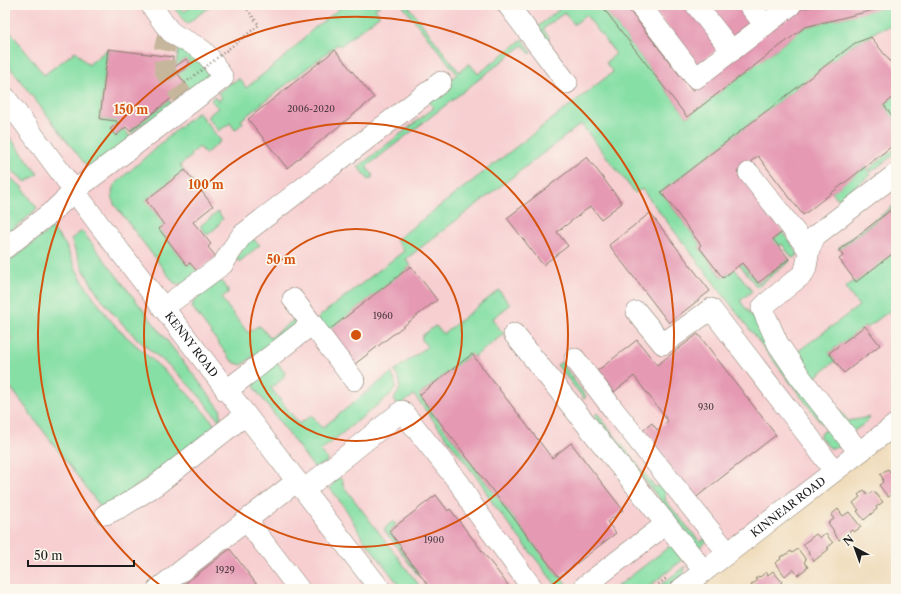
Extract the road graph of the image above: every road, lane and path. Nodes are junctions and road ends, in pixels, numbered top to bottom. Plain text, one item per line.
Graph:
1 (150, 5) edge
2 (244, 5) edge
3 (508, 5) edge
4 (640, 5) edge
5 (696, 5) edge
6 (749, 5) edge
7 (791, 5) edge
8 (765, 25) junction
9 (732, 51) junction
10 (441, 82) dead end
11 (185, 83) dead end
12 (567, 83) dead end
13 (5, 97) edge
14 (749, 173) dead end
15 (896, 174) edge
16 (74, 191) junction
17 (5, 248) edge
18 (809, 250) junction
19 (293, 298) dead end
20 (163, 308) junction
21 (637, 312) dead end
22 (312, 324) junction
23 (514, 334) dead end
24 (575, 359) dead end
25 (354, 380) dead end
26 (226, 390) junction
27 (245, 415) junction
28 (896, 424) edge
29 (859, 452) junction
30 (834, 471) junction
31 (301, 486) junction
32 (106, 514) dead end
33 (246, 520) junction
34 (666, 524) junction
35 (728, 553) junction
36 (704, 571) junction
37 (158, 589) edge
38 (299, 589) edge
39 (380, 589) edge
40 (533, 589) edge
41 (587, 589) edge
42 (681, 589) edge

1 - 16 street
2 - 11 path, bridge
3 - 12 street
4 - 9 street
5 - 9 street
6 - 8 street
7 - 8 street
8 - 9 street
10 - 20 street
13 - 16 street, KENNY ROAD
14 - 18 street
15 - 18 street
16 - 17 street
16 - 20 street, KENNY ROAD
18 - 29 street
19 - 22 street
20 - 26 street, KENNY ROAD
21 - 30 street
22 - 25 street
22 - 26 street
23 - 34 street
24 - 35 street
26 - 27 street, KENNY ROAD
27 - 31 street, KENNY ROAD
27 - 32 street
28 - 29 street, KINNEAR ROAD
29 - 30 street, KINNEAR ROAD
30 - 35 street, KINNEAR ROAD
31 - 33 street
31 - 39 street, KENNY ROAD
31 - 40 street
33 - 37 street
33 - 38 street
34 - 36 street
34 - 41 street
35 - 36 street, KINNEAR ROAD
36 - 42 street, KINNEAR ROAD

